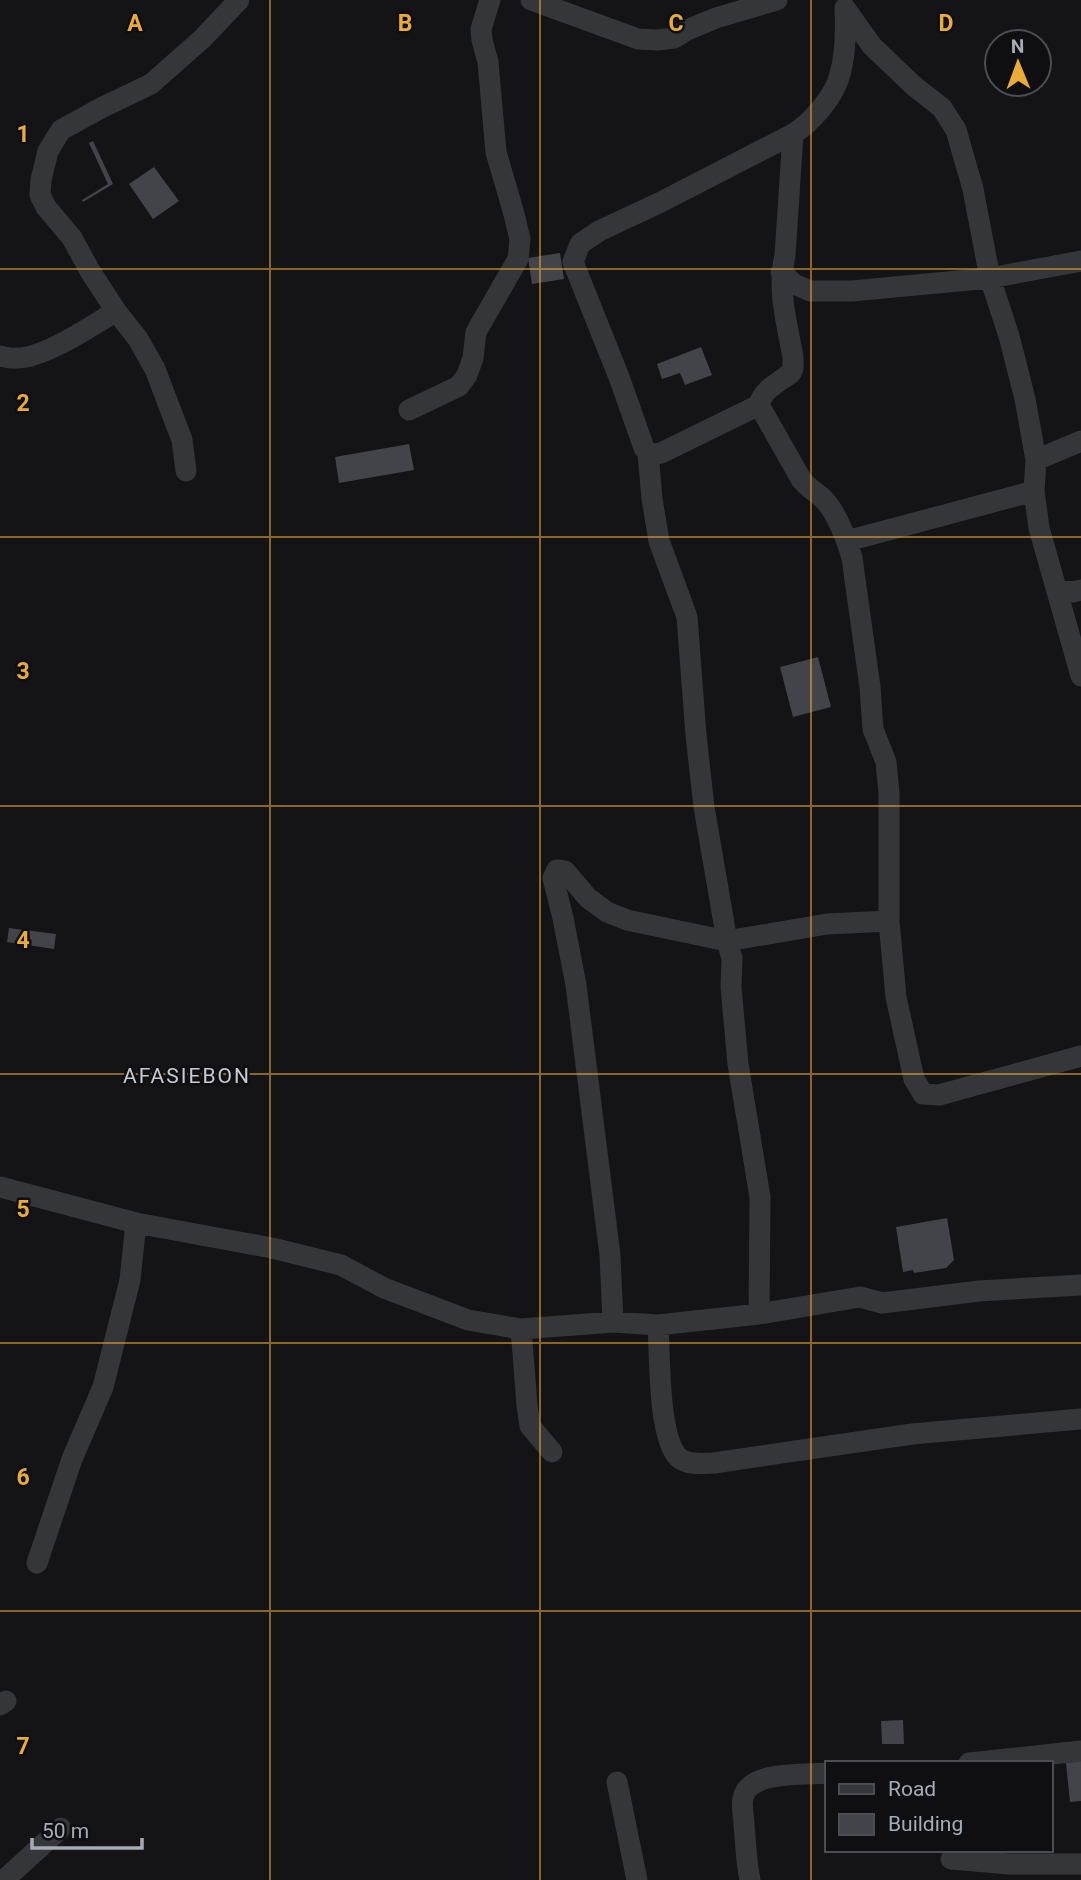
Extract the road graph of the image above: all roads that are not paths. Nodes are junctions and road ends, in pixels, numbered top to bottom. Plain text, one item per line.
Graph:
1 (239, 0) edge
2 (490, 0) edge
3 (531, 0) edge
4 (778, 0) edge
5 (843, 4) edge
6 (793, 134) junction
7 (1081, 261) edge
8 (781, 272) junction
9 (990, 278) junction
10 (116, 311) junction
11 (0, 356) edge
12 (759, 405) junction
13 (409, 410) dead end
14 (1081, 441) edge
15 (648, 453) junction
16 (1036, 460) junction
17 (186, 471) dead end
18 (1034, 491) junction
19 (847, 541) junction
20 (1058, 590) junction
21 (1081, 590) edge
22 (1081, 676) edge
23 (888, 921) junction
24 (727, 941) junction
25 (1081, 1056) edge
26 (0, 1187) edge
27 (136, 1223) junction
28 (1081, 1285) edge
29 (759, 1314) junction
30 (613, 1322) junction
31 (658, 1325) junction
32 (521, 1329) junction
33 (1081, 1419) edge
34 (552, 1452) dead end
35 (37, 1563) dead end
36 (1081, 1751) edge
37 (988, 1761) edge
38 (825, 1773) edge
39 (617, 1782) dead end
40 (61, 1828) dead end
41 (951, 1859) dead end
42 (1081, 1864) edge
43 (4, 1880) edge
44 (637, 1880) edge
45 (750, 1880) edge

1 - 10 street
2 - 13 street
3 - 4 street
5 - 6 street
5 - 9 street
6 - 8 street
6 - 15 street
7 - 9 street
8 - 9 street
8 - 12 street
9 - 16 street
10 - 11 street
10 - 17 street
12 - 15 street
12 - 19 street
14 - 16 street
15 - 24 street
16 - 18 street
18 - 19 street
18 - 20 street
19 - 23 street
20 - 21 street
20 - 22 street
23 - 24 street
23 - 25 street
24 - 29 street
24 - 30 street
26 - 27 street
27 - 32 street
27 - 35 street
28 - 29 street
29 - 31 street
30 - 31 street
30 - 32 street
31 - 33 street
32 - 34 street
36 - 37 street
38 - 45 street
39 - 44 street
40 - 43 street
41 - 42 street

